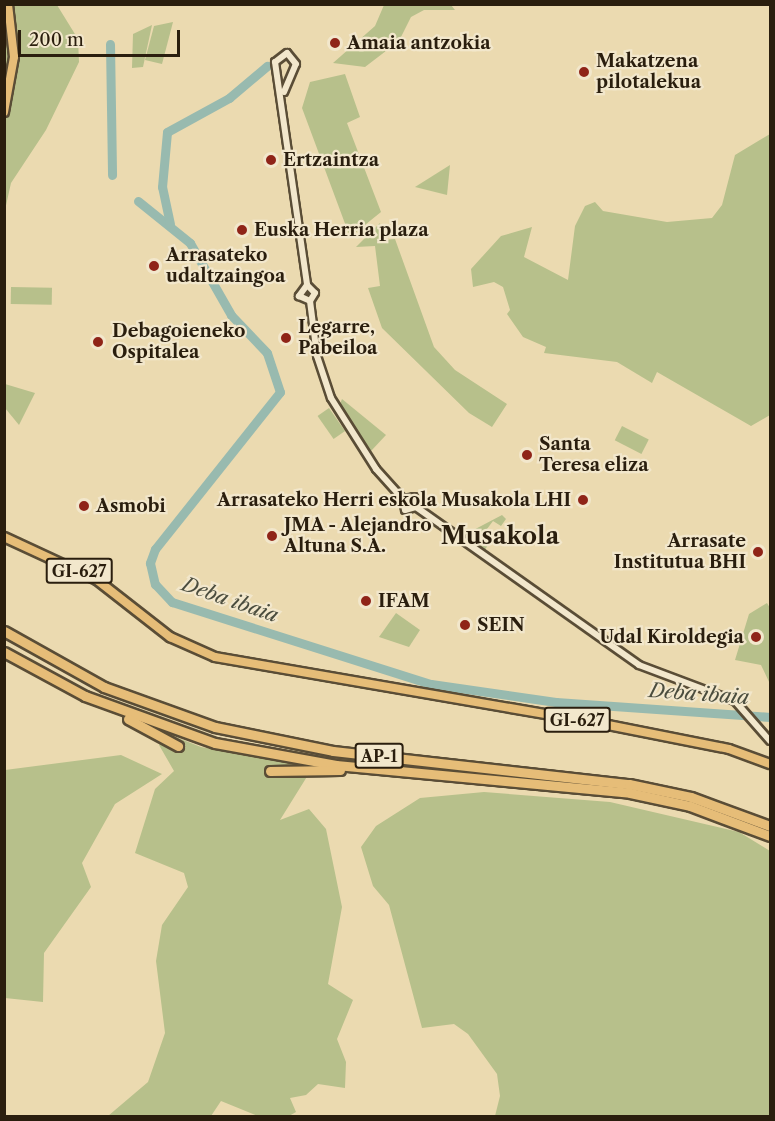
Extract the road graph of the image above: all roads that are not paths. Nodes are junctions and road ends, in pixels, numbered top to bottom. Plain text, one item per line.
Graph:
1 (8, 4) edge
2 (280, 72) junction
3 (289, 73) junction
4 (284, 92) junction
5 (4, 112) edge
6 (307, 285) junction
7 (310, 301) junction
8 (403, 499) junction
9 (416, 507) junction
10 (4, 537) edge
11 (4, 631) edge
12 (4, 652) edge
13 (114, 708) junction
14 (771, 741) edge
15 (178, 746) dead end
16 (771, 764) edge
17 (361, 768) junction
18 (270, 771) dead end
19 (771, 826) edge
20 (771, 836) edge

1 - 5 main road
2 - 3 street
2 - 3 street
2 - 4 street
3 - 4 street
4 - 6 street
6 - 7 street
6 - 7 street
7 - 8 street
8 - 9 street
8 - 9 street
9 - 14 street
10 - 16 main road, GI-627
11 - 19 highway, AP-1
12 - 13 highway, AP-1
13 - 15 highway
13 - 17 highway, AP-1
17 - 18 highway
17 - 20 highway, AP-1

